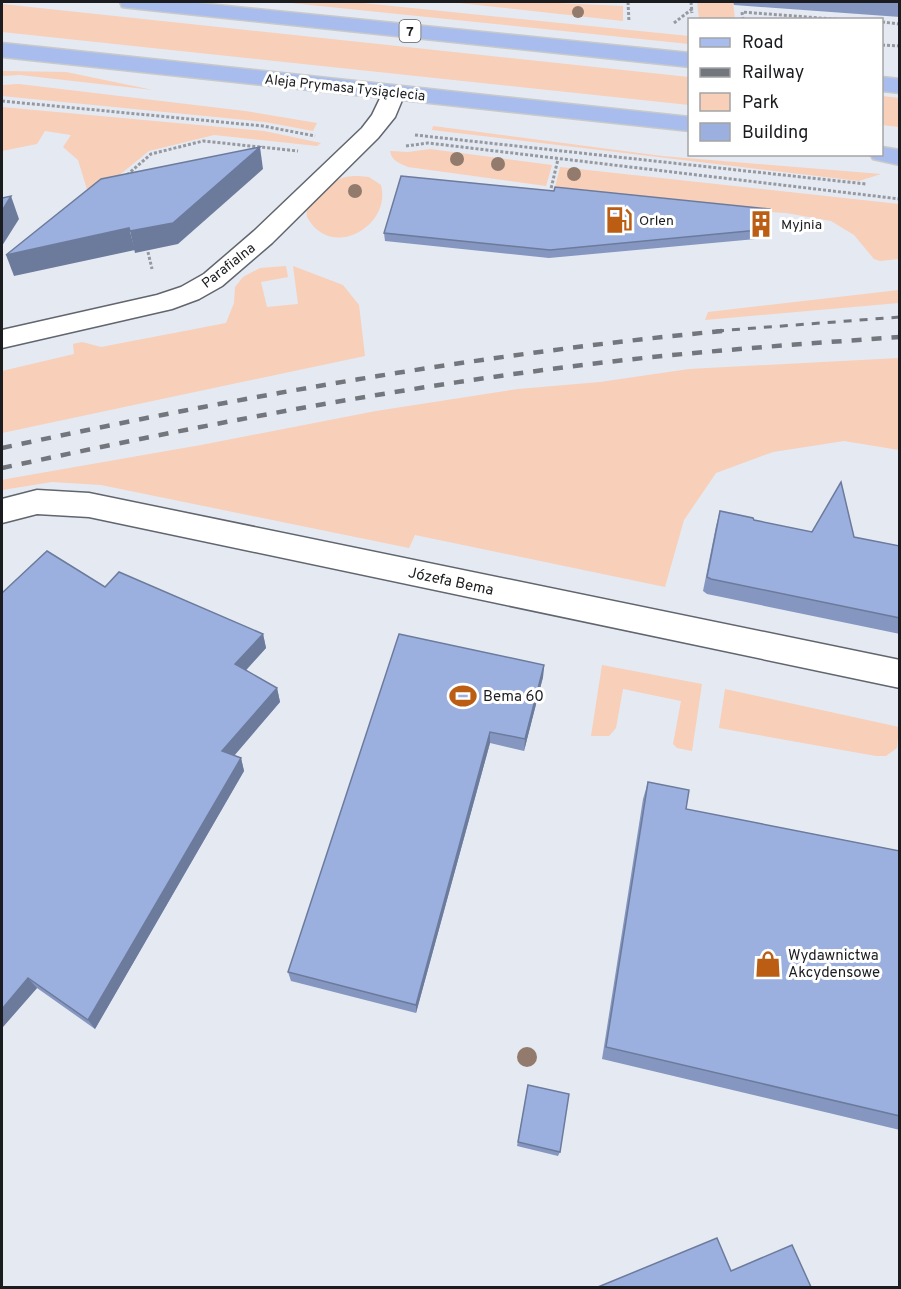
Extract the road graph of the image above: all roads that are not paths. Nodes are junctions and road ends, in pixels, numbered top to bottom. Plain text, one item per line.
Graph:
1 (130, 2) edge
2 (2, 50) edge
3 (688, 60) edge
4 (883, 70) edge
5 (900, 71) edge
6 (883, 84) edge
7 (900, 86) edge
8 (393, 93) junction
9 (688, 124) edge
10 (883, 144) edge
11 (900, 146) edge
12 (883, 154) edge
13 (900, 158) edge
14 (2, 339) edge
15 (2, 511) edge
16 (900, 674) edge

1 - 3 main road, 7
2 - 8 main road, Aleja Prymasa Tysiąclecia
4 - 5 main road
6 - 7 main road
8 - 9 main road, Aleja Prymasa Tysiąclecia
8 - 14 street, Parafialna
10 - 11 main road
12 - 13 main road
15 - 16 street, Józefa Bema

